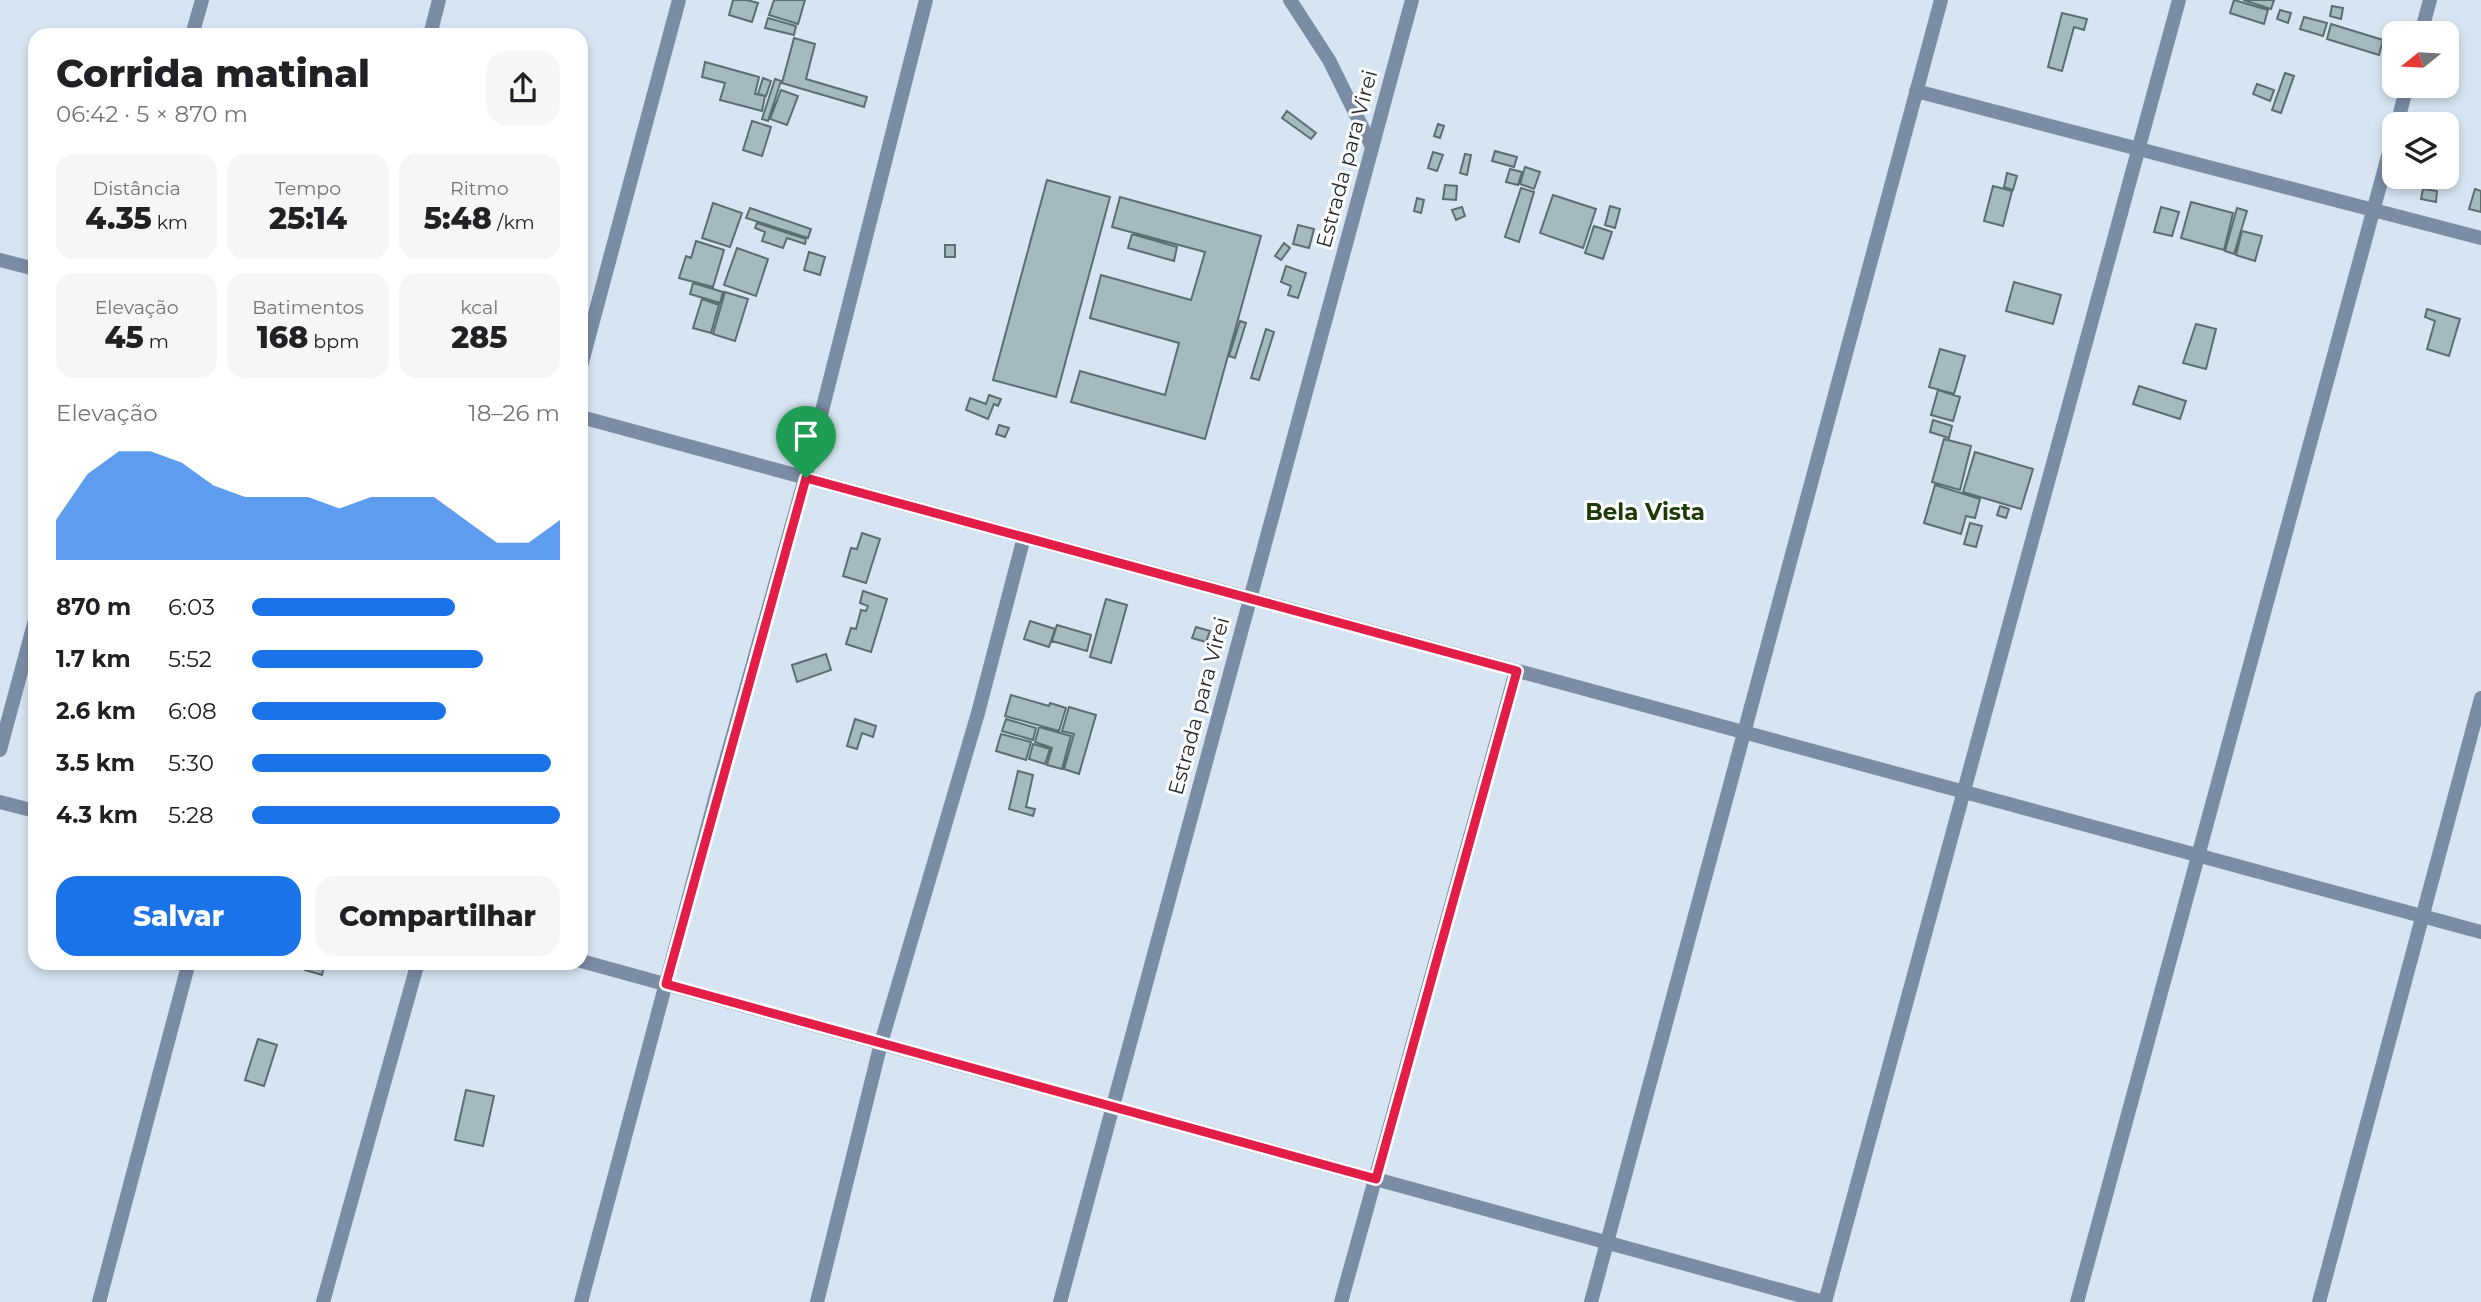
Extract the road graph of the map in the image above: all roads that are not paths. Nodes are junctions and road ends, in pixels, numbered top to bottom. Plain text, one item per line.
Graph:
1 (202, 0) edge
2 (439, 0) edge
3 (679, 0) edge
4 (926, 0) edge
5 (1290, 0) edge
6 (1412, 0) edge
7 (1941, 0) edge
8 (2179, 0) edge
9 (2430, 0) edge
10 (2424, 21) edge
11 (194, 28) edge
12 (432, 28) edge
13 (1916, 91) junction
14 (1372, 147) junction
15 (2138, 149) junction
16 (2382, 177) edge
17 (2373, 210) junction
18 (2481, 238) edge
19 (0, 260) edge
20 (28, 267) edge
21 (588, 340) edge
22 (588, 419) edge
23 (806, 478) junction
24 (1024, 537) junction
25 (1250, 599) junction
26 (28, 646) edge
27 (1517, 671) junction
28 (2481, 698) edge
29 (1744, 732) junction
30 (0, 750) edge
31 (1964, 792) junction
32 (0, 802) edge
33 (28, 809) edge
34 (2198, 856) junction
35 (2422, 916) junction
36 (2481, 932) edge
37 (588, 963) edge
38 (188, 970) edge
39 (416, 970) edge
40 (666, 984) junction
41 (881, 1043) junction
42 (1113, 1107) junction
43 (1376, 1179) junction
44 (1606, 1242) junction
45 (99, 1302) edge
46 (323, 1302) edge
47 (581, 1302) edge
48 (817, 1302) edge
49 (1060, 1302) edge
50 (1341, 1302) edge
51 (1591, 1302) edge
52 (1824, 1302) edge
53 (2077, 1302) edge
54 (2319, 1302) edge

1 - 11 street
2 - 12 street
3 - 21 street
4 - 23 street
5 - 14 street
6 - 14 street, Estrada para Virei
7 - 13 street
8 - 15 street
9 - 10 street
13 - 15 street
13 - 29 street
14 - 25 street, Estrada para Virei
15 - 17 street
15 - 31 street
16 - 17 street
17 - 18 street
17 - 34 street
19 - 20 street
22 - 23 street
23 - 24 street
23 - 40 street
24 - 25 street
24 - 41 street
25 - 27 street
25 - 42 street, Estrada para Virei
26 - 30 street
27 - 29 street
27 - 43 street
28 - 35 street
29 - 31 street
29 - 44 street
31 - 34 street
31 - 52 street
32 - 33 street
34 - 35 street
34 - 53 street
35 - 36 street
35 - 54 street
37 - 40 street
38 - 45 street
39 - 46 street
40 - 41 street
40 - 47 street
41 - 42 street
41 - 48 street
42 - 43 street
42 - 49 street, Estrada para Virei
43 - 44 street
43 - 50 street
44 - 51 street
44 - 52 street

